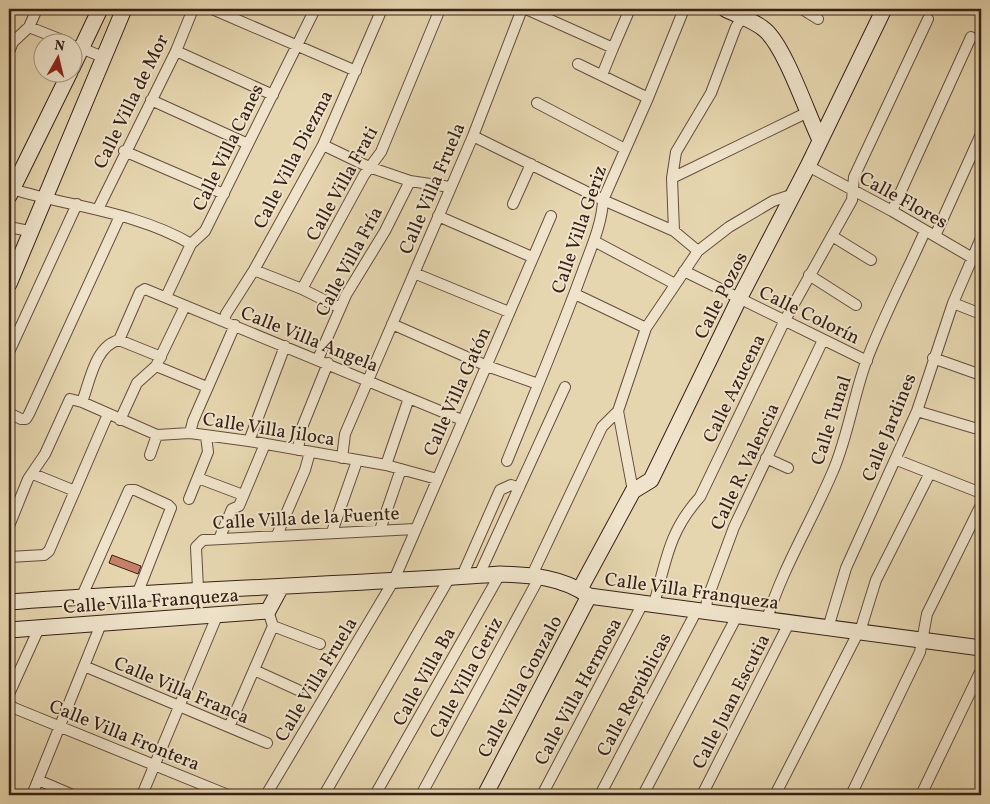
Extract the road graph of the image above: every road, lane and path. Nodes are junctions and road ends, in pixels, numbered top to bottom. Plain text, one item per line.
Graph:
1 (37, 9) edge
2 (100, 9) edge
3 (124, 9) edge
4 (194, 9) edge
5 (212, 9) edge
6 (315, 9) edge
7 (382, 9) edge
8 (440, 9) edge
9 (524, 9) edge
10 (684, 9) edge
11 (725, 9) edge
12 (802, 9) edge
13 (884, 9) edge
14 (230, 12) edge
15 (628, 12) dead end
16 (744, 13) edge
17 (818, 19) dead end
18 (928, 19) dead end
19 (29, 27) junction
20 (42, 32) edge
21 (971, 37) dead end
22 (82, 39) edge
23 (11, 41) edge
24 (297, 45) junction
25 (613, 48) junction
26 (82, 49) edge
27 (176, 51) junction
28 (9, 52) edge
29 (103, 57) junction
30 (578, 64) dead end
31 (356, 71) junction
32 (602, 75) junction
33 (65, 82) edge
34 (273, 95) junction
35 (648, 98) junction
36 (151, 100) junction
37 (537, 103) dead end
38 (806, 113) junction
39 (981, 134) edge
40 (473, 136) junction
41 (820, 140) junction
42 (248, 144) junction
43 (322, 146) junction
44 (625, 149) junction
45 (124, 151) junction
46 (531, 164) junction
47 (808, 166) junction
48 (369, 167) junction
49 (672, 178) junction
50 (410, 181) junction
51 (450, 187) junction
52 (852, 190) junction
53 (10, 193) edge
54 (224, 194) junction
55 (794, 194) junction
56 (43, 198) junction
57 (603, 200) junction
58 (77, 204) junction
59 (514, 204) dead end
60 (98, 209) junction
61 (892, 210) junction
62 (120, 216) junction
63 (438, 216) junction
64 (551, 216) dead end
65 (9, 227) edge
66 (30, 231) junction
67 (674, 231) junction
68 (925, 231) junction
69 (832, 236) junction
70 (935, 236) junction
71 (981, 238) edge
72 (594, 241) junction
73 (191, 244) junction
74 (698, 251) junction
75 (532, 257) junction
76 (872, 260) dead end
77 (977, 261) edge
78 (254, 270) junction
79 (684, 271) junction
80 (414, 274) junction
81 (809, 275) junction
82 (9, 284) edge
83 (675, 284) junction
84 (302, 289) junction
85 (574, 294) junction
86 (166, 297) junction
87 (738, 299) junction
88 (953, 303) junction
89 (856, 305) dead end
90 (185, 306) junction
91 (340, 308) junction
92 (509, 312) junction
93 (981, 314) edge
94 (785, 320) junction
95 (224, 321) junction
96 (392, 324) junction
97 (235, 325) junction
98 (646, 328) junction
99 (118, 340) junction
100 (823, 340) junction
101 (285, 346) junction
102 (9, 352) edge
103 (933, 358) junction
104 (318, 359) junction
105 (867, 361) junction
106 (159, 362) junction
107 (328, 364) junction
108 (487, 366) junction
109 (981, 375) edge
110 (369, 381) junction
111 (538, 384) junction
112 (207, 387) junction
113 (565, 387) dead end
114 (409, 398) junction
115 (82, 402) junction
116 (618, 411) junction
117 (917, 411) junction
118 (108, 414) junction
119 (9, 415) edge
120 (120, 420) junction
121 (462, 420) junction
122 (981, 430) edge
123 (190, 433) junction
124 (157, 435) junction
125 (206, 436) junction
126 (249, 441) junction
127 (265, 444) junction
128 (298, 450) junction
129 (310, 452) junction
130 (150, 455) dead end
131 (342, 458) junction
132 (766, 458) junction
133 (357, 460) junction
134 (896, 460) junction
135 (507, 461) dead end
136 (386, 465) junction
137 (788, 468) dead end
138 (401, 469) junction
139 (33, 474) junction
140 (930, 474) junction
141 (198, 478) junction
142 (437, 478) junction
143 (519, 488) junction
144 (75, 491) junction
145 (634, 491) junction
146 (981, 493) edge
147 (9, 494) edge
148 (243, 495) junction
149 (19, 499) junction
150 (189, 499) dead end
151 (981, 505) edge
152 (9, 526) edge
153 (380, 530) junction
154 (416, 530) junction
155 (332, 532) junction
156 (277, 535) junction
157 (219, 539) junction
158 (9, 557) edge
159 (500, 574) junction
160 (479, 575) junction
161 (536, 576) junction
162 (456, 577) junction
163 (394, 580) junction
164 (281, 587) junction
165 (198, 589) junction
166 (138, 592) junction
167 (585, 593) junction
168 (82, 596) junction
169 (9, 602) edge
170 (648, 603) junction
171 (701, 610) junction
172 (217, 616) junction
173 (737, 616) junction
174 (270, 619) junction
175 (767, 619) junction
176 (789, 623) junction
177 (101, 624) junction
178 (39, 628) junction
179 (828, 628) junction
180 (9, 630) edge
181 (856, 632) junction
182 (921, 639) junction
183 (320, 644) dead end
184 (981, 648) edge
185 (84, 666) junction
186 (254, 670) junction
187 (981, 670) edge
188 (298, 690) dead end
189 (9, 694) edge
190 (9, 704) edge
191 (178, 705) junction
192 (60, 726) junction
193 (229, 727) junction
194 (267, 744) dead end
195 (154, 766) junction
196 (38, 780) junction
197 (32, 795) edge
198 (73, 795) edge
199 (142, 795) edge
200 (228, 795) edge
201 (266, 795) edge
202 (324, 795) edge
203 (375, 795) edge
204 (422, 795) edge
205 (485, 795) edge
206 (542, 795) edge
207 (600, 795) edge
208 (643, 795) edge
209 (702, 795) edge
210 (775, 795) edge
211 (851, 795) edge
212 (921, 795) edge

1 - 19 street
2 - 22 street
3 - 29 street
4 - 27 street, Calle Villa de Mor
5 - 14 street
6 - 24 street, Calle Villa Canes
7 - 31 street, Calle Villa Diezma
8 - 48 street, Calle Villa Frati
9 - 25 street
9 - 40 street, Calle Villa Fruela
10 - 35 street, Calle Villa Geriz
11 - 16 street
12 - 17 street
13 - 41 street, Calle Pozos
14 - 24 street
15 - 25 street
16 - 38 street
16 - 49 street
18 - 52 street, Calle Azucena
19 - 20 street
19 - 23 street
21 - 61 street
23 - 28 street
24 - 31 street
24 - 34 street, Calle Villa Canes
25 - 32 street
26 - 29 street
27 - 34 street
27 - 36 street, Calle Villa de Mor
29 - 56 street
30 - 32 street
31 - 43 street, Calle Villa Diezma
32 - 35 street
33 - 53 street
34 - 42 street, Calle Villa Canes
35 - 44 street, Calle Villa Geriz
36 - 42 street
36 - 45 street, Calle Villa de Mor
37 - 44 street
38 - 41 street
38 - 49 street
39 - 70 street
40 - 46 street
40 - 51 street, Calle Villa Fruela
41 - 47 street, Calle Pozos
42 - 54 street, Calle Villa Canes
43 - 48 street
43 - 78 street, Calle Villa Diezma
44 - 57 street, Calle Villa Geriz
45 - 54 street
45 - 60 street, Calle Villa de Mor
46 - 57 street
46 - 59 street
47 - 52 street, Calle Flores
47 - 55 street, Calle Pozos
48 - 50 street
48 - 84 street, Calle Villa Frati
49 - 67 street
50 - 51 street
50 - 91 street, Calle Villa Fría
51 - 63 street, Calle Villa Fruela
52 - 61 street, Calle Flores
52 - 69 street, Calle Azucena
53 - 56 street
54 - 73 street, Calle Villa Canes
55 - 74 street
55 - 87 street, Calle Pozos
56 - 58 street
56 - 66 street
57 - 67 street
57 - 72 street, Calle Villa Geriz
58 - 60 street
58 - 102 street
60 - 62 street
61 - 68 street, Calle Flores
62 - 73 street
62 - 119 street
63 - 75 street
63 - 80 street, Calle Villa Fruela
64 - 75 street, Calle Villa Gatón
65 - 66 street
66 - 82 street
67 - 74 street
68 - 70 street, Calle Flores
68 - 105 street, Calle Tunal
69 - 76 street
69 - 81 street, Calle Azucena
70 - 77 street, Calle Flores
71 - 77 street, Calle Jardines
72 - 83 street
72 - 85 street, Calle Villa Geriz
73 - 86 street, Calle Villa Canes
74 - 79 street
75 - 92 street, Calle Villa Gatón
77 - 88 street, Calle Jardines
78 - 84 street
78 - 95 street, Calle Villa Diezma
79 - 83 street
79 - 87 street, Calle Colorín
80 - 92 street
80 - 96 street, Calle Villa Fruela
81 - 89 street
81 - 94 street, Calle Azucena
83 - 98 street
84 - 91 street
85 - 98 street
85 - 111 street, Calle Villa Geriz
86 - 90 street, Calle Villa Angela
86 - 99 street, Calle Villa Angela
87 - 94 street, Calle Colorín
87 - 145 street, Calle Pozos
88 - 93 street
88 - 103 street, Calle Jardines
90 - 95 street, Calle Villa Angela
90 - 106 street
91 - 104 street, Calle Villa Fría
92 - 108 street, Calle Villa Gatón
94 - 100 street, Calle Colorín
94 - 170 street, Calle Azucena
95 - 97 street, Calle Villa Angela
96 - 108 street
96 - 110 street, Calle Villa Fruela
97 - 101 street, Calle Villa Angela
97 - 112 street
98 - 116 street
99 - 106 street
99 - 115 street
100 - 105 street, Calle Colorín
100 - 132 street, Calle R. Valencia
101 - 104 street, Calle Villa Angela
101 - 126 street
103 - 109 street
103 - 117 street, Calle Jardines
104 - 107 street, Calle Villa Angela
105 - 175 street, Calle Tunal
106 - 112 street
106 - 120 street
107 - 110 street, Calle Villa Angela
107 - 128 street
108 - 111 street
108 - 121 street, Calle Villa Gatón
110 - 114 street, Calle Villa Angela
110 - 131 street, Calle Villa Fruela
111 - 135 street, Calle Villa Geriz
112 - 123 street
113 - 143 street
114 - 121 street, Calle Villa Angela
114 - 136 street
115 - 118 street, Calle Villa Jiloca
115 - 139 street, Calle Villa Jiloca
116 - 145 street
116 - 161 street
117 - 122 street
117 - 134 street, Calle Jardines
118 - 120 street, Calle Villa Jiloca
118 - 144 street
120 - 124 street, Calle Villa Jiloca
121 - 142 street, Calle Villa Gatón
123 - 124 street, Calle Villa Jiloca
123 - 125 street, Calle Villa Jiloca
124 - 130 street
125 - 126 street, Calle Villa Jiloca
125 - 141 street
126 - 127 street, Calle Villa Jiloca
127 - 128 street, Calle Villa Jiloca
127 - 148 street
128 - 129 street, Calle Villa Jiloca
129 - 131 street, Calle Villa Jiloca
129 - 156 street
131 - 133 street, Calle Villa Jiloca
132 - 137 street
132 - 171 street, Calle R. Valencia
133 - 136 street, Calle Villa Jiloca
133 - 155 street
134 - 140 street
134 - 179 street, Calle Jardines
136 - 138 street, Calle Villa Jiloca
138 - 142 street, Calle Villa Jiloca
138 - 153 street
139 - 144 street
139 - 149 street
140 - 146 street
140 - 181 street
141 - 148 street
141 - 150 street
142 - 154 street, Calle Villa Gatón
143 - 160 street
143 - 162 street
144 - 158 street
145 - 167 street, Calle Pozos
147 - 149 street
148 - 157 street
149 - 152 street
151 - 182 street
153 - 154 street, Calle Villa de la Fuente
153 - 155 street, Calle Villa de la Fuente
154 - 163 street, Calle Villa Gatón
155 - 156 street, Calle Villa de la Fuente
156 - 157 street, Calle Villa de la Fuente
157 - 165 street, Calle Villa de la Fuente
159 - 160 street, Calle Villa Franqueza
159 - 161 street, Calle Villa Franqueza
159 - 203 street, Calle Villa Ba
160 - 162 street, Calle Villa Franqueza
161 - 167 street, Calle Villa Franqueza
161 - 204 street, Calle Villa Geriz
162 - 163 street, Calle Villa Franqueza
162 - 202 street
163 - 164 street, Calle Villa Franqueza
163 - 201 street, Calle Villa Fruela
164 - 165 street, Calle Villa Franqueza
164 - 174 street
165 - 166 street, Calle Villa Franqueza
166 - 168 street, Calle Villa Franqueza
166 - 168 street
167 - 170 street, Calle Villa Franqueza
167 - 205 street, Calle Villa Gonzalo
168 - 169 street, Calle Villa Franqueza
170 - 171 street, Calle Villa Franqueza
170 - 206 street, Calle Villa Hermosa
171 - 173 street, Calle Villa Franqueza
171 - 207 street, Calle Repúblicas
172 - 174 street, Calle Villa Franqueza
172 - 177 street, Calle Villa Franqueza
172 - 191 street
173 - 175 street, Calle Villa Franqueza
173 - 208 street
174 - 183 street
174 - 186 street
175 - 176 street, Calle Villa Franqueza
176 - 179 street, Calle Villa Franqueza
176 - 209 street, Calle Juan Escutia
177 - 178 street, Calle Villa Franqueza
177 - 185 street
178 - 180 street, Calle Villa Franqueza
178 - 189 street
179 - 181 street, Calle Villa Franqueza
181 - 182 street, Calle Villa Franqueza
181 - 210 street
182 - 184 street, Calle Villa Franqueza
182 - 211 street
185 - 191 street, Calle Villa Franca
185 - 192 street
186 - 188 street
186 - 193 street
187 - 212 street
190 - 192 street, Calle Villa Frontera
191 - 193 street, Calle Villa Franca
191 - 195 street
192 - 195 street, Calle Villa Frontera
192 - 196 street
193 - 194 street, Calle Villa Franca
195 - 199 street
195 - 200 street, Calle Villa Frontera
196 - 197 street
196 - 198 street

